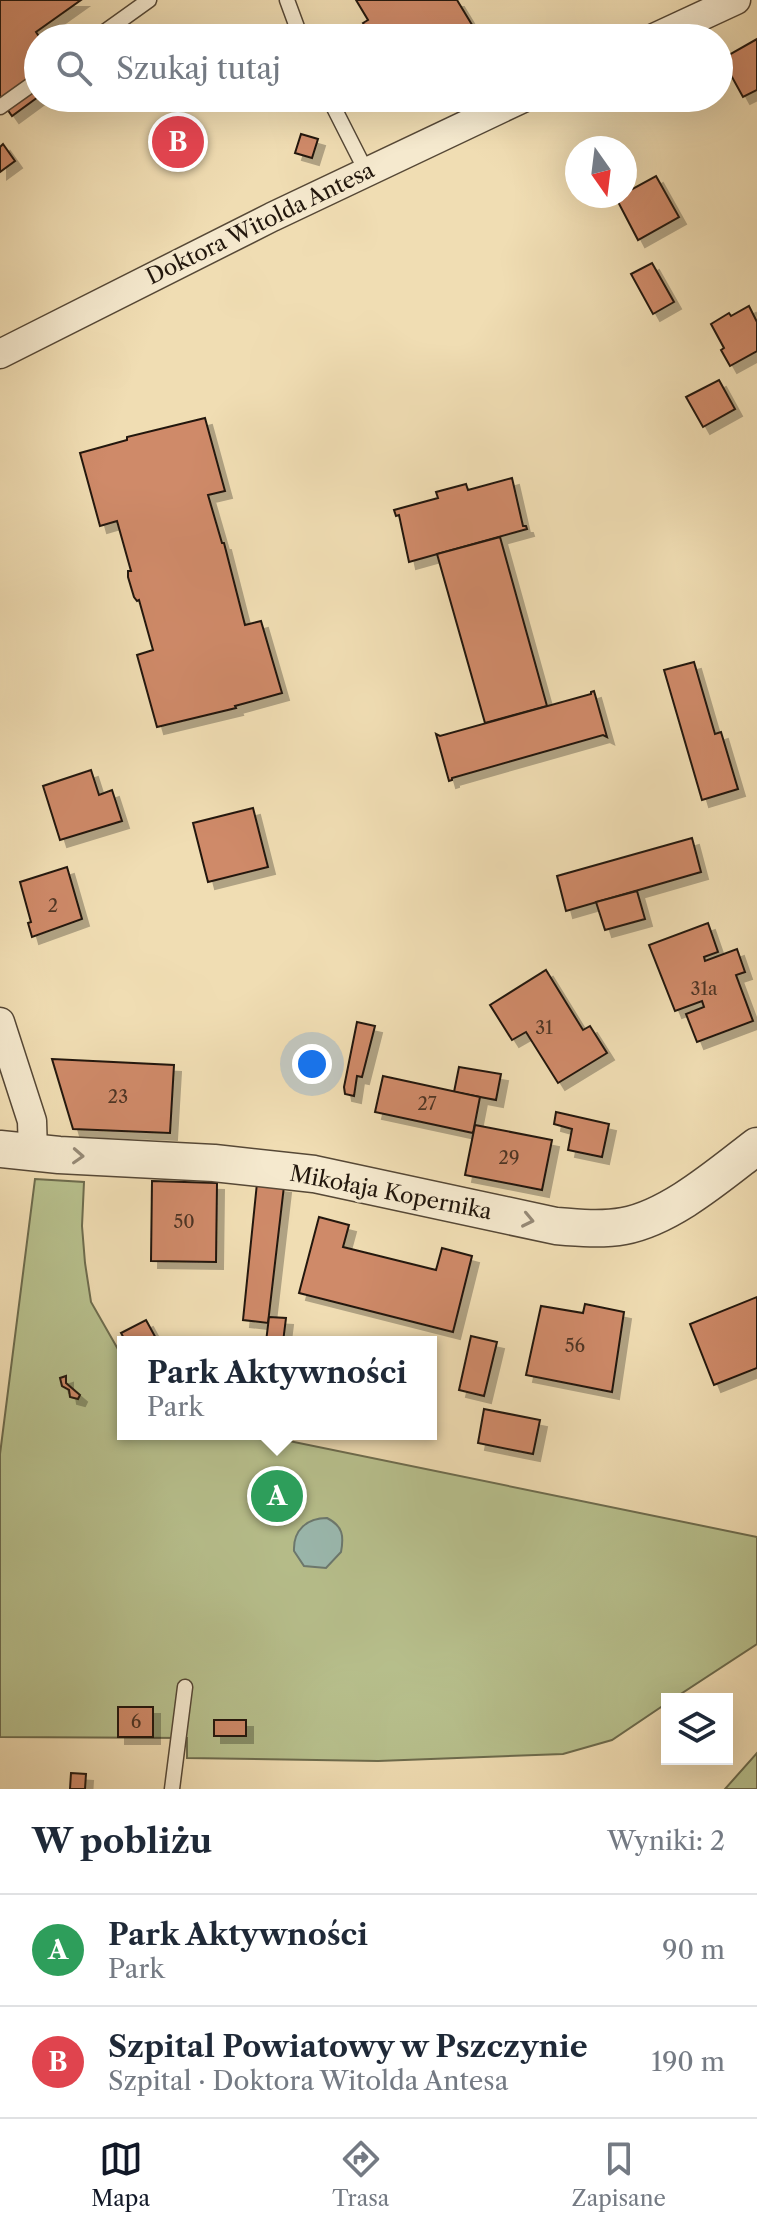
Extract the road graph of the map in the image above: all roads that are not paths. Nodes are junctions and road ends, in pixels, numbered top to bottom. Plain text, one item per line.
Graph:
1 (149, 0) edge
2 (287, 0) edge
3 (736, 0) edge
4 (116, 24) edge
5 (296, 24) edge
6 (684, 24) edge
7 (24, 90) edge
8 (0, 107) edge
9 (336, 112) edge
10 (493, 112) edge
11 (366, 171) junction
12 (0, 354) edge
13 (0, 1022) edge
14 (757, 1146) edge
15 (16, 1151) edge
16 (185, 1687) dead end
17 (172, 1789) edge

1 - 4 lane
2 - 5 lane
3 - 6 street
7 - 8 lane
9 - 11 lane
10 - 11 street, Doktora Witolda Antesa
11 - 12 street, Doktora Witolda Antesa
13 - 15 street
15 -> 14 street, Mikołaja Kopernika
16 - 17 lane

